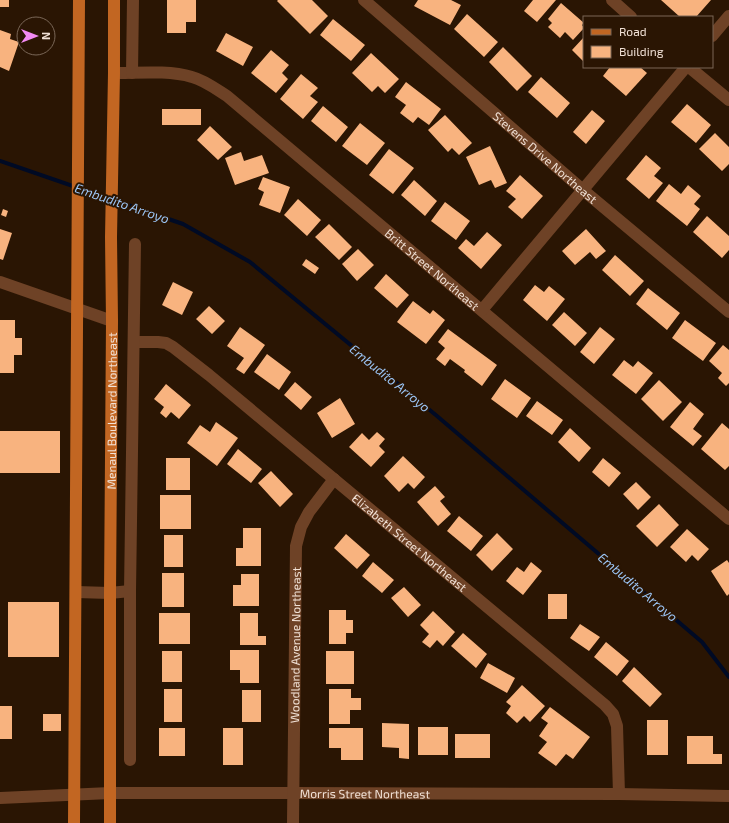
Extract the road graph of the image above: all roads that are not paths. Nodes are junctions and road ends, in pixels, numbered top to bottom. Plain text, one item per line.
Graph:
1 (79, 0) edge
2 (114, 0) edge
3 (133, 0) edge
4 (364, 0) edge
5 (612, 0) edge
6 (630, 16) edge
7 (729, 16) edge
8 (713, 35) edge
9 (685, 68) edge
10 (690, 68) edge
11 (114, 73) junction
12 (132, 73) junction
13 (729, 100) edge
14 (583, 190) junction
15 (135, 244) dead end
16 (0, 282) edge
17 (77, 309) junction
18 (482, 310) junction
19 (729, 312) edge
20 (112, 321) junction
21 (134, 342) junction
22 (334, 479) junction
23 (729, 519) edge
24 (130, 591) junction
25 (76, 592) junction
26 (110, 594) junction
27 (130, 760) dead end
28 (293, 793) junction
29 (110, 794) junction
30 (619, 794) junction
31 (74, 795) junction
32 (729, 796) edge
33 (0, 798) edge
34 (74, 823) edge
35 (110, 823) edge
36 (293, 823) edge

1 - 17 main road
2 - 11 main road, Menaul Boulevard Northeast
3 - 12 street
4 - 14 street, Stevens Drive Northeast
5 - 6 street
7 - 8 street
9 - 14 street
10 - 13 street
11 - 12 street, Britt Street Northeast
11 - 20 main road, Menaul Boulevard Northeast
12 - 18 street, Britt Street Northeast
14 - 18 street
14 - 19 street, Stevens Drive Northeast
15 - 21 street
16 - 17 street
17 - 20 street
17 - 25 main road
18 - 23 street, Britt Street Northeast
20 - 26 main road, Menaul Boulevard Northeast
21 - 22 street, Elizabeth Street Northeast
21 - 24 street
22 - 28 street, Woodland Avenue Northeast
22 - 30 street, Elizabeth Street Northeast
24 - 26 street
24 - 27 street
25 - 26 street
25 - 31 main road
26 - 29 main road, Menaul Boulevard Northeast
28 - 29 street, Morris Street Northeast
28 - 30 street, Morris Street Northeast
28 - 36 street, Woodland Avenue Northeast
29 - 31 street, Morris Street Northeast
29 - 35 main road, Menaul Boulevard Northeast
30 - 32 street, Morris Street Northeast
31 - 33 street, Morris Street Northeast
31 - 34 main road

